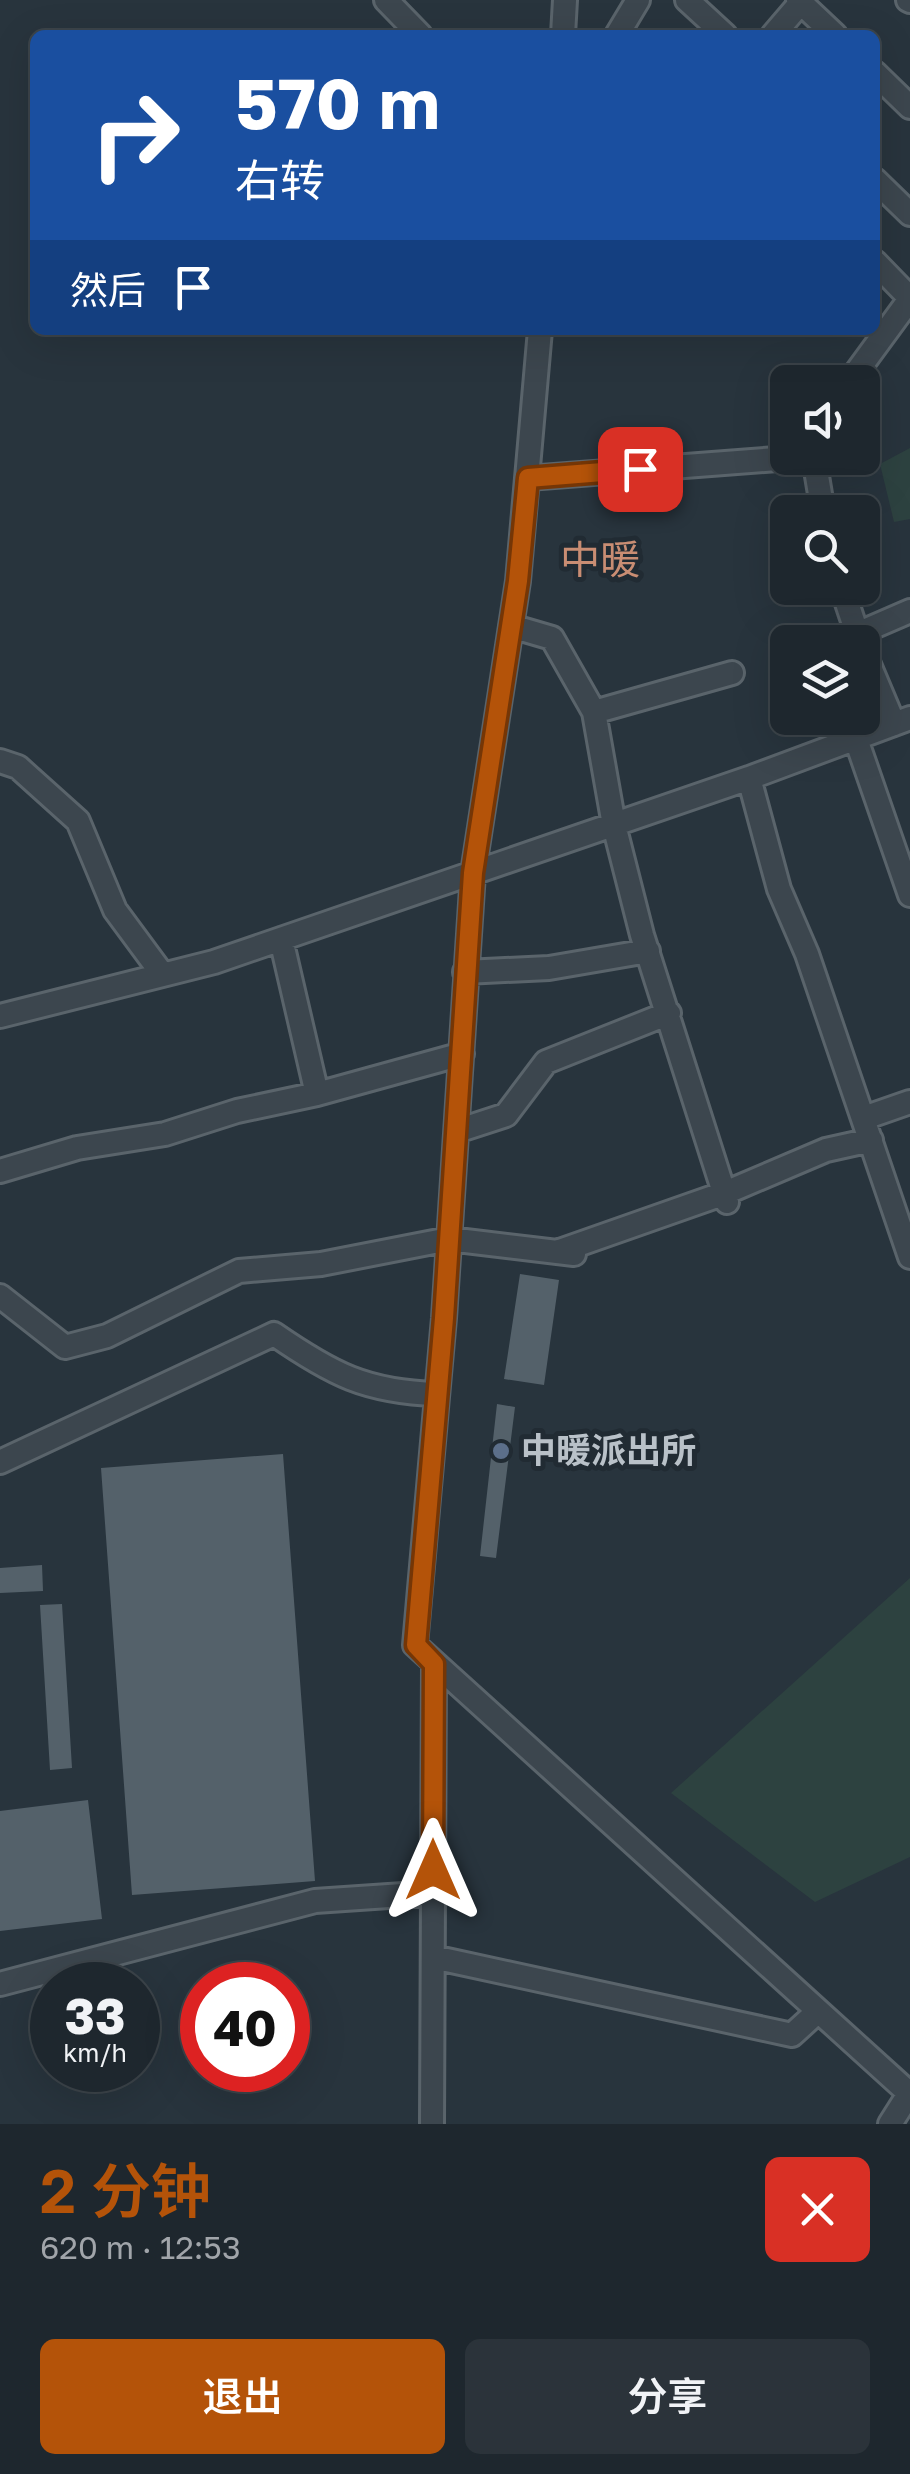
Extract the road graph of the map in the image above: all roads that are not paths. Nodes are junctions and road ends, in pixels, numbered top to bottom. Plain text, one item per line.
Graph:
1 (386, 0) edge
2 (564, 0) edge
3 (638, 0) edge
4 (687, 0) edge
5 (801, 1) edge
6 (415, 30) edge
7 (563, 30) edge
8 (621, 30) edge
9 (720, 30) edge
10 (777, 30) edge
11 (830, 30) edge
12 (880, 78) edge
13 (910, 107) edge
14 (880, 185) edge
15 (910, 214) edge
16 (880, 267) edge
17 (910, 299) edge
18 (540, 335) edge
19 (862, 365) edge
20 (770, 460) edge
21 (528, 478) junction
22 (910, 611) edge
23 (511, 626) junction
24 (880, 629) edge
25 (732, 672) dead end
26 (880, 679) edge
27 (594, 712) junction
28 (902, 721) edge
29 (856, 739) junction
30 (0, 761) edge
31 (749, 778) junction
32 (614, 825) junction
33 (473, 873) junction
34 (910, 894) edge
35 (281, 939) junction
36 (648, 951) junction
37 (465, 972) junction
38 (162, 975) junction
39 (670, 1013) junction
40 (0, 1016) edge
41 (462, 1054) junction
42 (317, 1094) junction
43 (910, 1102) edge
44 (867, 1129) junction
45 (457, 1130) junction
46 (0, 1171) edge
47 (726, 1198) junction
48 (449, 1239) junction
49 (910, 1257) edge
50 (0, 1296) edge
51 (438, 1394) junction
52 (0, 1462) edge
53 (434, 1664) junction
54 (433, 1893) junction
55 (433, 1957) junction
56 (0, 1984) edge
57 (816, 2013) dead end
58 (910, 2094) edge
59 (432, 2124) edge
60 (890, 2124) edge

1 - 6 street
2 - 7 street
3 - 8 street
4 - 9 street
5 - 10 street
5 - 11 street
12 - 13 street
14 - 15 street
16 - 17 street
17 - 19 street
18 - 21 street
20 - 21 street
21 - 23 street
22 - 24 street
23 - 27 street
23 - 33 street
25 - 27 street
26 - 28 street
27 - 32 street
28 - 29 street
29 - 31 street
29 - 34 street
30 - 38 street
31 - 32 street
31 - 44 street
32 - 33 street
32 - 36 street
33 - 35 street
33 - 37 street
35 - 38 street
35 - 42 street
36 - 37 street
36 - 39 street
37 - 41 street
38 - 40 street
39 - 45 street
39 - 47 street
41 - 42 street
41 - 45 street
42 - 46 street
43 - 44 street
44 - 47 street
44 - 49 street
45 - 48 street
47 - 48 street
48 - 50 street
48 - 51 street
51 - 52 street
51 - 53 street
53 - 54 street
53 - 58 street
54 - 55 street
54 - 56 street
55 - 57 street
55 - 59 street
58 - 60 street

